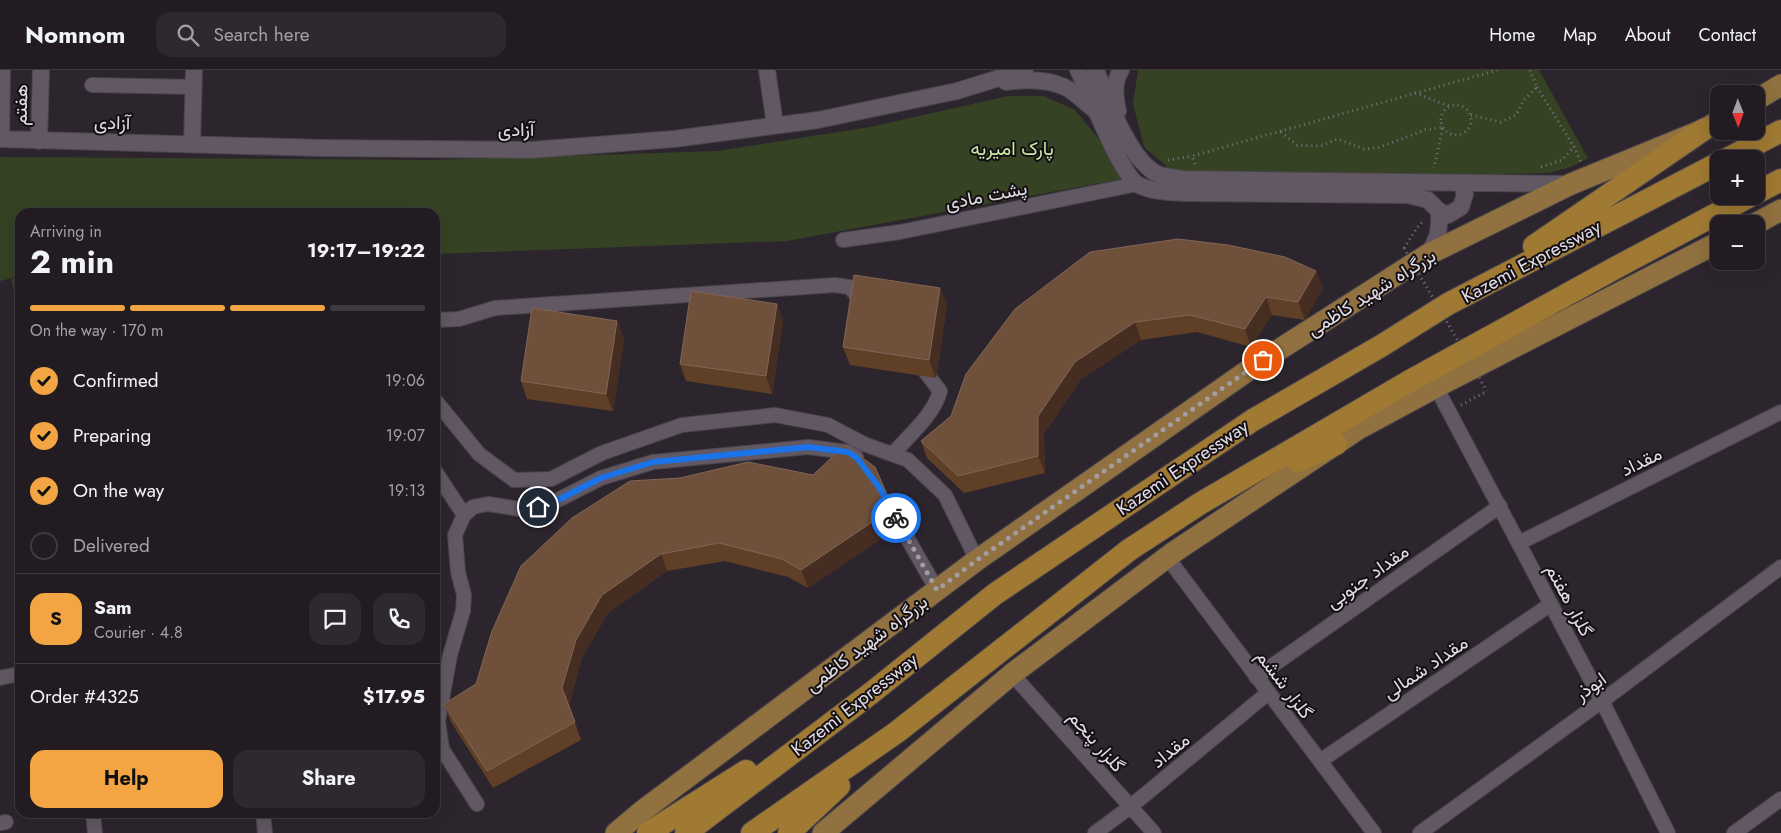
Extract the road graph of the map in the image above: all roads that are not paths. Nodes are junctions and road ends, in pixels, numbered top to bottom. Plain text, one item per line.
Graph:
1 (2, 70) edge
2 (40, 70) edge
3 (194, 70) edge
4 (767, 70) edge
5 (1025, 70) edge
6 (1078, 70) edge
7 (1096, 70) edge
8 (1121, 70) edge
9 (92, 85) dead end
10 (1781, 86) edge
11 (194, 87) junction
12 (957, 91) junction
13 (1765, 95) edge
14 (1098, 113) junction
15 (774, 125) junction
16 (1710, 126) edge
17 (1710, 127) edge
18 (1781, 131) edge
19 (0, 139) edge
20 (1126, 139) junction
21 (39, 141) junction
22 (192, 144) junction
23 (1744, 150) edge
24 (1710, 168) edge
25 (1153, 171) junction
26 (1579, 180) junction
27 (1781, 180) edge
28 (1462, 183) junction
29 (1137, 184) junction
30 (1765, 188) edge
31 (1733, 205) edge
32 (1781, 210) edge
33 (1439, 211) junction
34 (1765, 219) edge
35 (843, 240) dead end
36 (1710, 247) edge
37 (1427, 255) junction
38 (1448, 304) junction
39 (874, 314) edge
40 (440, 320) edge
41 (907, 348) edge
42 (1436, 387) junction
43 (440, 406) edge
44 (1781, 412) edge
45 (1336, 444) junction
46 (893, 454) junction
47 (863, 465) edge
48 (440, 479) edge
49 (884, 496) edge
50 (1201, 503) junction
51 (1500, 506) junction
52 (464, 515) junction
53 (1519, 542) junction
54 (1167, 557) junction
55 (977, 560) junction
56 (1781, 567) edge
57 (937, 590) junction
58 (1551, 604) junction
59 (1012, 674) junction
60 (15, 675) edge
61 (1256, 677) junction
62 (0, 678) edge
63 (1268, 693) junction
64 (870, 694) junction
65 (1602, 700) junction
66 (440, 710) edge
67 (898, 732) junction
68 (440, 735) edge
69 (1320, 761) junction
70 (1781, 799) edge
71 (477, 804) dead end
72 (1130, 807) junction
73 (94, 818) edge
74 (264, 818) edge
75 (95, 833) edge
76 (265, 833) edge
77 (616, 833) edge
78 (648, 833) edge
79 (686, 833) edge
80 (752, 833) edge
81 (789, 833) edge
82 (823, 833) edge
83 (1095, 833) edge
84 (1154, 833) edge
85 (1374, 833) edge
86 (1420, 833) edge
87 (1668, 833) edge
88 (1734, 833) edge

1 - 19 street, هفتم
2 - 21 street, هفتم
3 - 11 street
4 - 15 street
5 - 12 street, آزادی
6 - 14 street
7 - 20 street
8 - 20 street
9 - 11 street
10 - 13 main road
11 - 22 street
12 - 14 street
12 - 15 street, آزادی
14 - 29 street
15 - 22 street, آزادی
16 - 26 main road, بزرگراه شهید کاظمی
17 - 38 highway
18 - 23 highway
19 - 21 street, آزادی
20 - 25 street
21 - 22 street, آزادی
24 - 38 highway, Kazemi Expressway
25 - 28 street
25 - 29 street
26 - 28 street
26 - 37 main road, بزرگراه شهید کاظمی
27 - 30 highway
28 - 33 street
29 - 33 street
29 - 35 street, پشت مادی
31 - 50 highway, Kazemi Expressway
32 - 34 main road
33 - 37 street
36 - 42 main road
37 - 55 main road, بزرگراه شهید کاظمی
38 - 64 highway, Kazemi Expressway
39 - 40 street
41 - 46 street
42 - 45 main road
42 - 51 street, گلزار هفتم
43 - 46 street
44 - 53 street, مقداد
45 - 50 highway
45 - 54 main road
46 - 55 street
47 - 52 street
48 - 52 street
49 - 57 street
50 - 67 highway, Kazemi Expressway
51 - 53 street, گلزار هفتم
51 - 61 street, مقداد جنوبی
52 - 66 street
53 - 58 street, گلزار هفتم
54 - 59 main road
54 - 61 street, گلزار ششم
55 - 57 main road, بزرگراه شهید کاظمی
56 - 65 street, ابوذر
57 - 77 main road, بزرگراه شهید کاظمی
58 - 65 street, گلزار هفتم
58 - 69 street, مقداد شمالی
59 - 72 street, گلزار پنجم
59 - 82 main road
60 - 62 street
61 - 63 street, گلزار ششم
63 - 69 street, گلزار ششم
63 - 72 street, مقداد
64 - 78 highway
64 - 79 highway, Kazemi Expressway
65 - 86 street, ابوذر
65 - 87 street, گلزار هفتم
67 - 80 highway, Kazemi Expressway
67 - 81 highway
68 - 71 street
69 - 85 street, گلزار ششم
70 - 88 street
72 - 83 street, مقداد
72 - 84 street, گلزار پنجم
73 - 75 street
74 - 76 street

